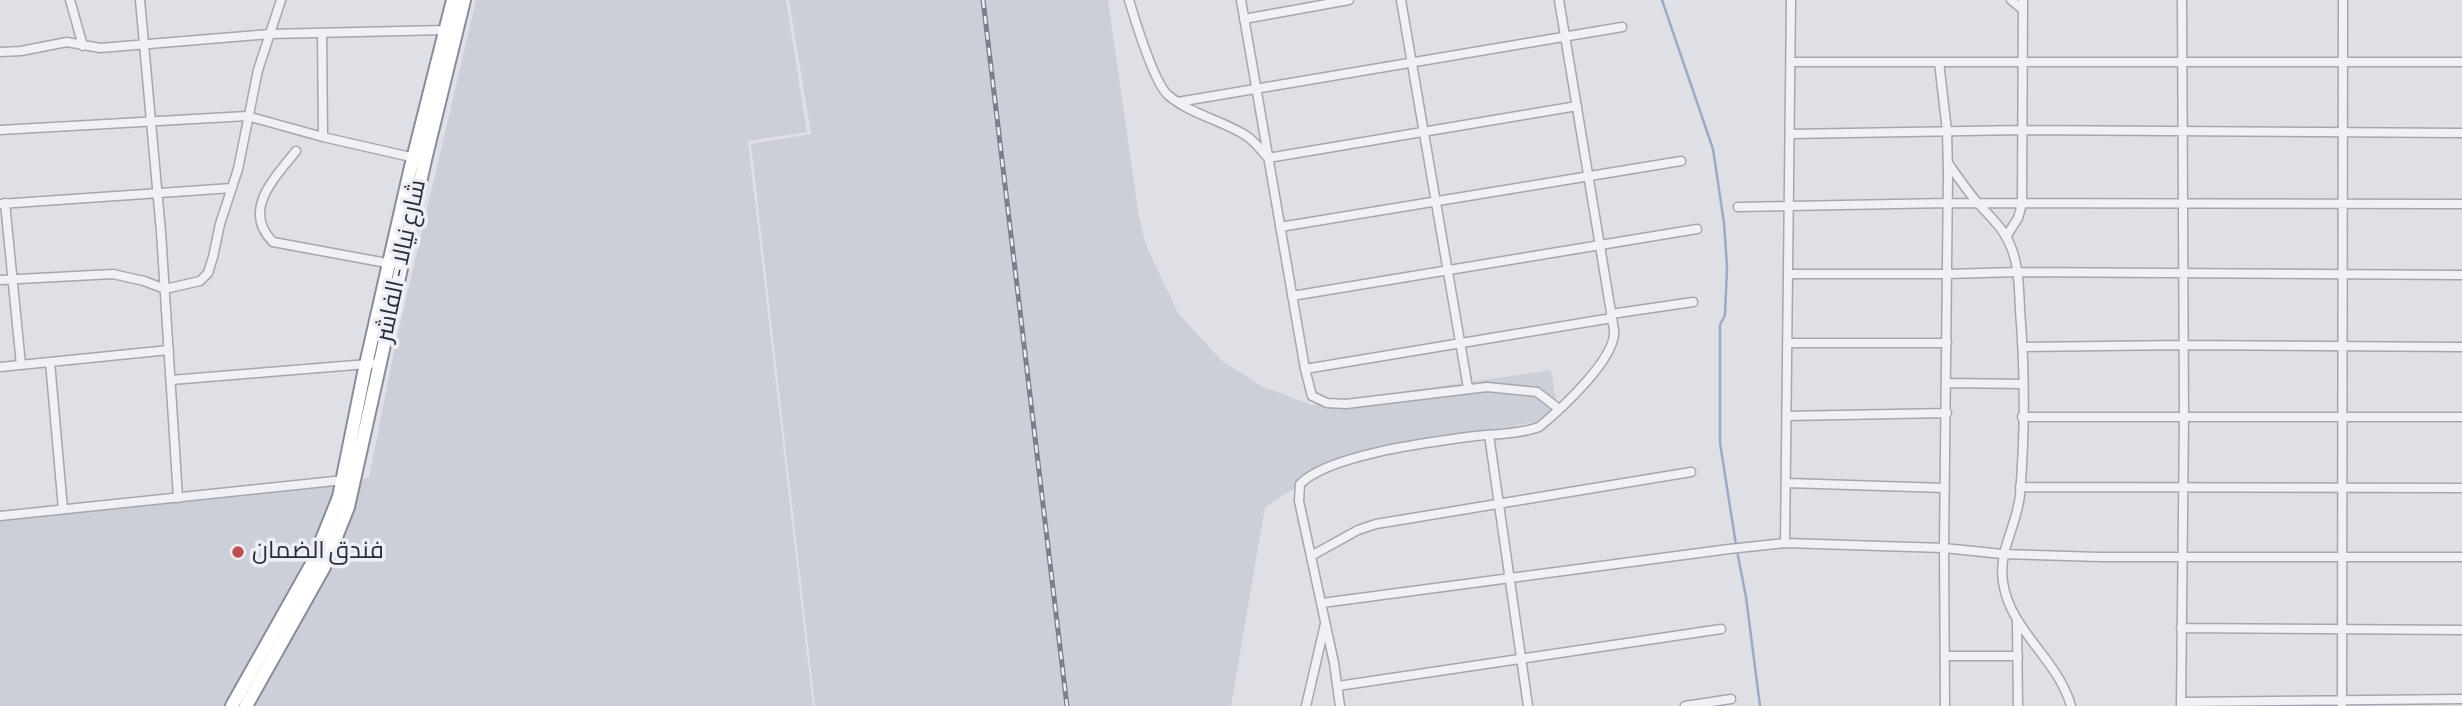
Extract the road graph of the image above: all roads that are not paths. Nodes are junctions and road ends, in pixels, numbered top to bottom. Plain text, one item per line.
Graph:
1 (70, 0) edge
2 (141, 0) edge
3 (281, 0) edge
4 (453, 0) edge
5 (464, 0) edge
6 (1129, 0) edge
7 (1241, 0) edge
8 (1349, 0) edge
9 (1401, 0) edge
10 (1559, 0) edge
11 (1791, 0) edge
12 (2011, 0) edge
13 (2182, 0) edge
14 (2343, 0) edge
15 (2022, 5) edge
16 (1244, 19) junction
17 (1622, 27) dead end
18 (446, 30) junction
19 (322, 33) junction
20 (270, 34) junction
21 (1565, 37) junction
22 (143, 43) junction
23 (83, 46) junction
24 (0, 52) edge
25 (2021, 61) junction
26 (2182, 61) junction
27 (2343, 61) junction
28 (1791, 62) junction
29 (1939, 62) junction
30 (2462, 62) edge
31 (1411, 63) junction
32 (1256, 89) junction
33 (1178, 102) junction
34 (1577, 106) junction
35 (247, 116) junction
36 (150, 120) junction
37 (0, 130) edge
38 (1947, 131) junction
39 (2022, 131) junction
40 (1422, 132) junction
41 (2343, 132) junction
42 (2182, 133) junction
43 (2462, 133) edge
44 (1791, 134) junction
45 (323, 137) junction
46 (296, 151) dead end
47 (1268, 158) junction
48 (420, 159) junction
49 (1681, 161) dead end
50 (1948, 163) junction
51 (1588, 176) junction
52 (232, 188) junction
53 (158, 195) junction
54 (1434, 201) junction
55 (1947, 203) junction
56 (3, 204) edge
57 (1978, 204) junction
58 (2022, 204) junction
59 (2343, 204) junction
60 (2462, 204) edge
61 (2183, 205) junction
62 (1790, 206) junction
63 (1738, 207) dead end
64 (1280, 227) junction
65 (1697, 229) dead end
66 (2007, 237) junction
67 (1600, 247) junction
68 (396, 265) junction
69 (1447, 271) junction
70 (2018, 272) junction
71 (1789, 274) junction
72 (1947, 274) junction
73 (2182, 274) junction
74 (2343, 274) junction
75 (2462, 275) edge
76 (0, 280) edge
77 (12, 281) junction
78 (165, 289) junction
79 (1292, 296) junction
80 (1693, 302) dead end
81 (1612, 316) junction
82 (1947, 342) junction
83 (1460, 343) junction
84 (1788, 343) junction
85 (2183, 345) junction
86 (2343, 346) junction
87 (2023, 347) junction
88 (2462, 347) edge
89 (169, 350) junction
90 (50, 362) junction
91 (373, 363) junction
92 (21, 365) junction
93 (0, 367) edge
94 (1305, 369) junction
95 (171, 380) junction
96 (1947, 383) junction
97 (2022, 384) junction
98 (1468, 388) junction
99 (1559, 409) junction
100 (1947, 413) junction
101 (1787, 416) junction
102 (2343, 416) junction
103 (2462, 416) edge
104 (2022, 417) junction
105 (2184, 417) junction
106 (1489, 435) junction
107 (357, 445) junction
108 (1691, 472) dead end
109 (344, 480) junction
110 (1787, 484) junction
111 (2184, 486) junction
112 (2020, 487) junction
113 (1945, 488) junction
114 (2342, 488) junction
115 (2462, 488) edge
116 (178, 498) junction
117 (1499, 504) junction
118 (63, 509) junction
119 (0, 516) edge
120 (337, 521) junction
121 (1785, 544) junction
122 (1944, 548) junction
123 (2002, 554) junction
124 (1311, 556) junction
125 (2342, 556) junction
126 (2183, 557) junction
127 (2462, 557) edge
128 (1510, 579) junction
129 (307, 584) junction
130 (1322, 603) junction
131 (2017, 620) junction
132 (1325, 621) junction
133 (2181, 628) junction
134 (1721, 629) dead end
135 (2342, 629) junction
136 (2462, 630) edge
137 (1945, 656) junction
138 (2018, 656) junction
139 (1522, 659) junction
140 (1338, 686) junction
141 (1731, 699) dead end
142 (2462, 699) edge
143 (2342, 703) edge
144 (2181, 704) edge
145 (232, 706) edge
146 (246, 706) edge
147 (1306, 706) edge
148 (1340, 706) edge
149 (1528, 706) edge
150 (1685, 706) edge
151 (1945, 706) edge
152 (2018, 706) edge
153 (2071, 706) edge

1 - 23 street
2 - 22 street
3 - 20 street
4 - 18 highway, شارع نيالا - الفاشر
5 - 48 highway, شارع نيالا - الفاشر
6 - 33 street
7 - 16 street
8 - 16 street
9 - 31 street
10 - 21 street
11 - 28 street
12 - 15 street
13 - 26 street
14 - 27 street
15 - 25 street
16 - 32 street
17 - 21 street
18 - 19 street
18 - 48 highway, شارع نيالا - الفاشر
19 - 20 street
19 - 45 street
20 - 22 street
20 - 35 street
21 - 31 street
21 - 34 street
22 - 23 street
22 - 36 street
23 - 24 street
25 - 26 street
25 - 29 street
25 - 39 street
26 - 27 street
26 - 42 street
27 - 30 street
27 - 41 street
28 - 29 street
28 - 44 street
29 - 38 street
31 - 32 street
31 - 40 street
32 - 33 street
32 - 47 street
33 - 47 street
34 - 40 street
34 - 51 street
35 - 36 street
35 - 45 street
35 - 52 street
36 - 37 street
36 - 53 street
38 - 39 street
38 - 44 street
38 - 50 street
39 - 42 street
39 - 58 street
40 - 47 street
40 - 54 street
41 - 42 street
41 - 43 street
41 - 59 street
42 - 61 street
44 - 62 street
45 - 48 street
46 - 68 street
47 - 64 street
48 - 68 highway, شارع نيالا - الفاشر
49 - 51 street
50 - 55 street
50 - 57 street
51 - 54 street
51 - 67 street
52 - 53 street
52 - 78 street
53 - 56 street
53 - 78 street
54 - 64 street
54 - 69 street
55 - 57 street
55 - 62 street
55 - 72 street
56 - 77 street
57 - 58 street
57 - 66 street
58 - 61 street
58 - 66 street
59 - 60 street
59 - 61 street
59 - 74 street
61 - 73 street
62 - 63 street
62 - 71 street
64 - 79 street
65 - 67 street
66 - 70 street
67 - 69 street
67 - 81 street
68 - 91 highway, شارع نيالا - الفاشر
69 - 79 street
69 - 83 street
70 - 72 street
70 - 73 street
70 - 87 street
71 - 72 street
71 - 84 street
72 - 82 street
73 - 74 street
73 - 85 street
74 - 75 street
74 - 86 street
76 - 77 street
77 - 78 street
77 - 92 street
78 - 89 street
79 - 94 street
80 - 81 street
81 - 83 street
81 - 99 street
82 - 84 street
82 - 96 street
83 - 94 street
83 - 98 street
84 - 101 street
85 - 86 street
85 - 87 street
85 - 105 street
86 - 88 street
86 - 102 street
87 - 97 street
89 - 90 street
89 - 95 street
90 - 92 street
90 - 118 street
91 - 95 street
91 - 107 highway, شارع نيالا - الفاشر
92 - 93 street
94 - 98 street
95 - 116 street
96 - 97 street
96 - 100 street
97 - 104 street
98 - 99 street
99 - 106 street
100 - 101 street
100 - 113 street
101 - 110 street
102 - 103 street
102 - 105 street
102 - 114 street
104 - 105 street
104 - 112 street
105 - 111 street
106 - 117 street
106 - 124 street
107 - 109 highway, شارع نيالا - الفاشر
107 - 120 highway, شارع نيالا - الفاشر
108 - 117 street
109 - 116 street
109 - 120 highway, شارع نيالا - الفاشر
110 - 113 street
110 - 121 street
111 - 112 street
111 - 114 street
111 - 126 street
112 - 123 street
113 - 122 street
114 - 115 street
114 - 125 street
116 - 118 street
117 - 124 street
117 - 128 street
118 - 119 street
120 - 129 highway
121 - 122 street
121 - 128 street
122 - 123 street
122 - 137 street
123 - 126 street
123 - 131 street
124 - 130 street
125 - 126 street
125 - 127 street
125 - 135 street
126 - 133 street
128 - 130 street
128 - 139 street
129 - 145 highway
129 - 146 highway
130 - 132 street
131 - 138 street
131 - 153 street
132 - 140 street
132 - 147 street
133 - 135 street
133 - 144 street
134 - 139 street
135 - 136 street
135 - 143 street
137 - 138 street
137 - 151 street
138 - 152 street
139 - 140 street
139 - 149 street
140 - 148 street
141 - 150 street
142 - 143 street
143 - 144 street

